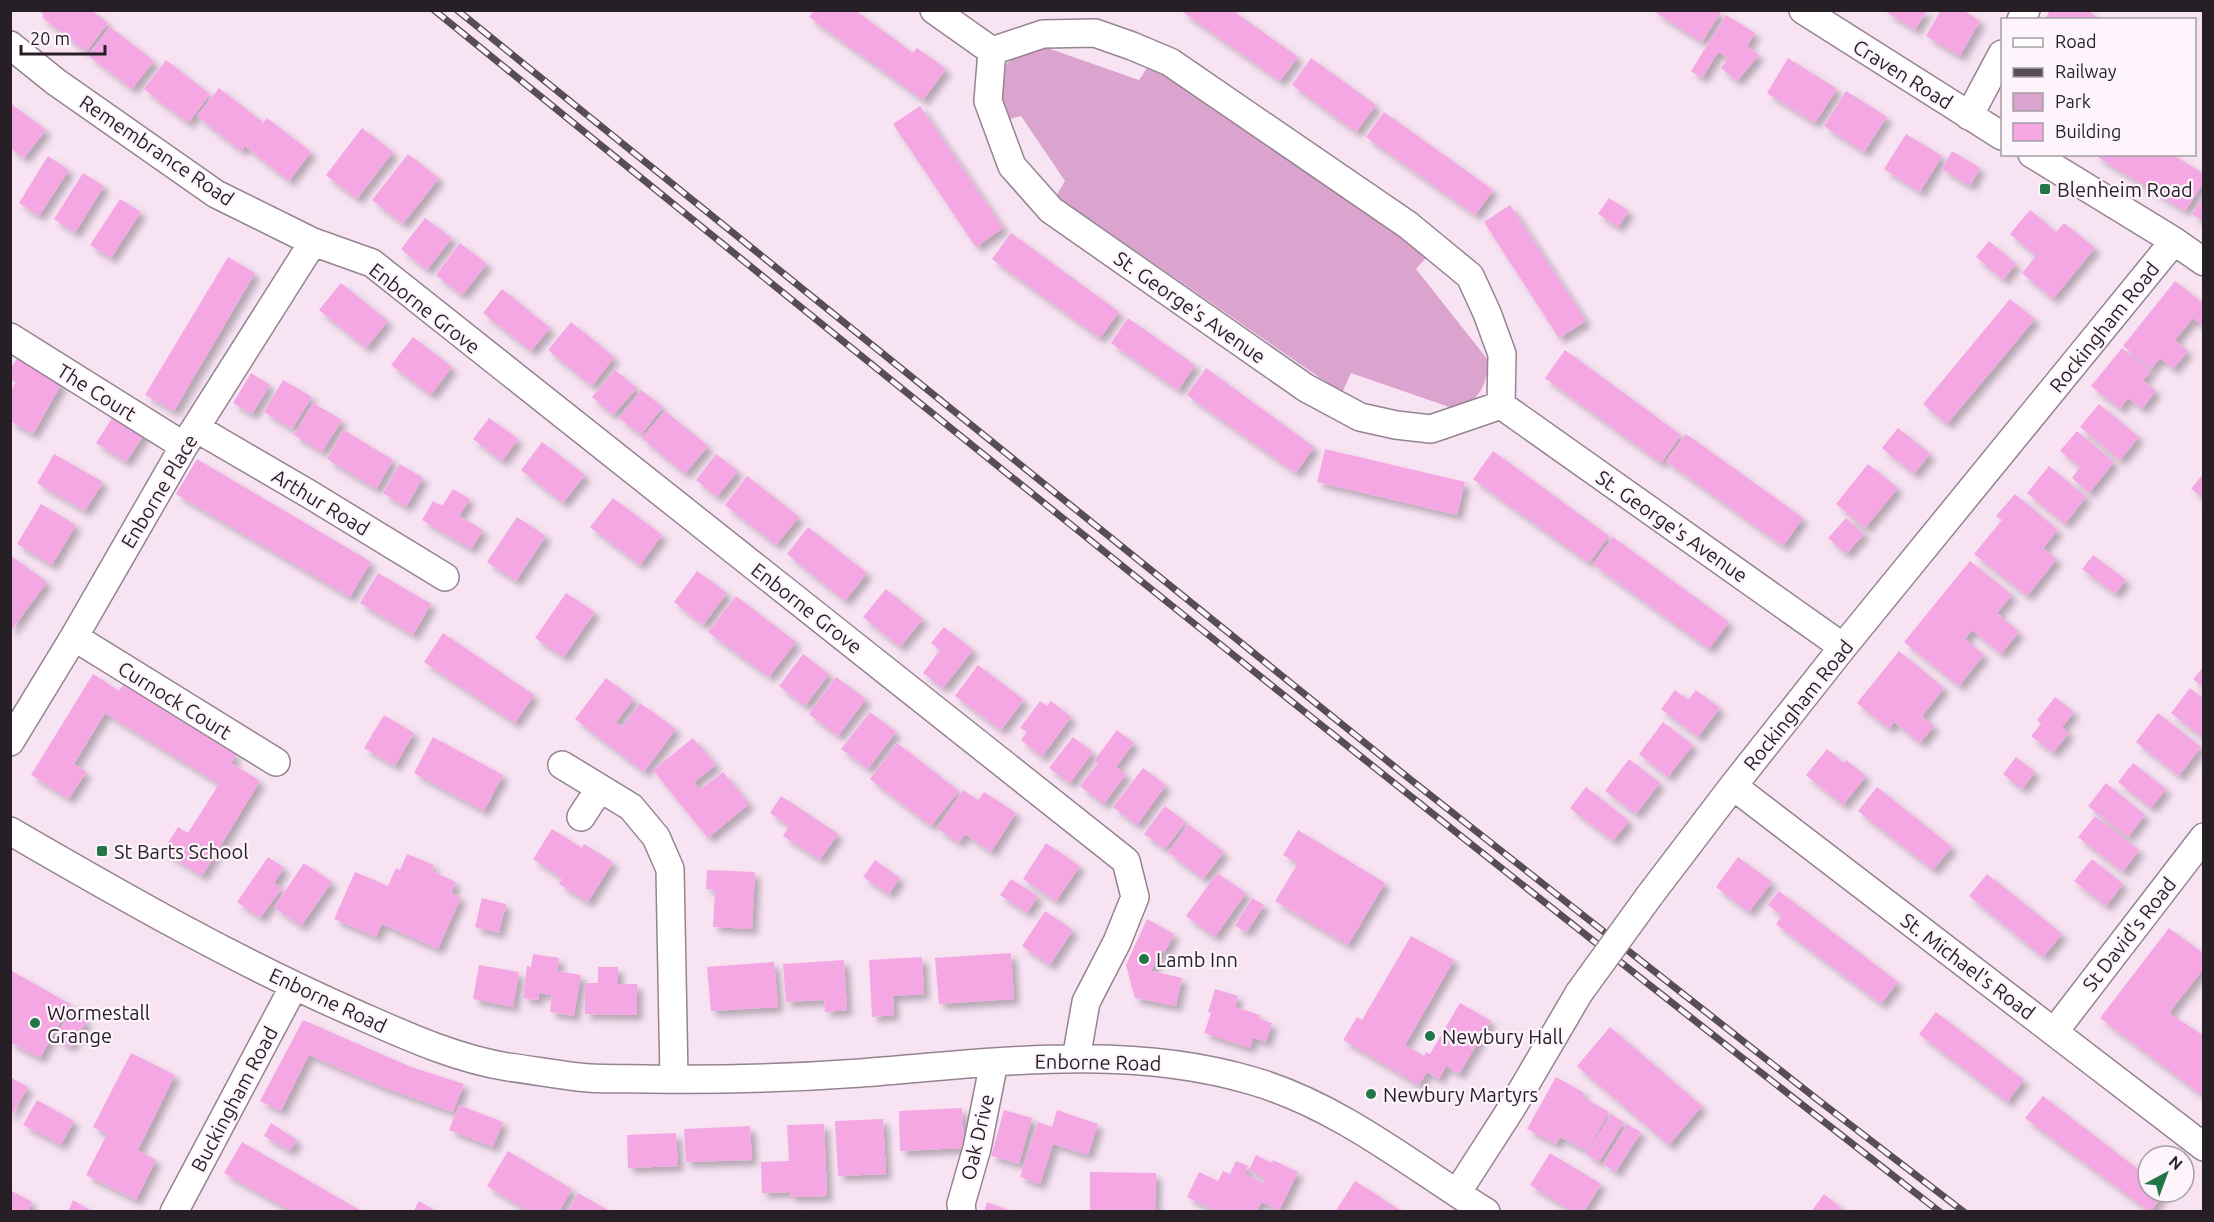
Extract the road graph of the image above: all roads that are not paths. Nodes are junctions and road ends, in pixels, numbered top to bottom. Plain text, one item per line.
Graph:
1 (934, 10) edge
2 (1803, 10) edge
3 (10, 45) edge
4 (992, 51) junction
5 (2001, 56) edge
6 (1969, 116) junction
7 (2001, 135) edge
8 (2035, 156) edge
9 (2174, 241) junction
10 (313, 242) junction
11 (2204, 262) edge
12 (10, 337) edge
13 (1501, 405) junction
14 (190, 437) junction
15 (445, 578) dead end
16 (74, 637) junction
17 (1843, 648) junction
18 (10, 742) edge
19 (276, 762) dead end
20 (562, 765) dead end
21 (1733, 786) junction
22 (600, 788) junction
23 (581, 817) dead end
24 (10, 831) edge
25 (2204, 837) edge
26 (294, 986) junction
27 (2054, 1032) junction
28 (1076, 1059) junction
29 (994, 1062) junction
30 (674, 1079) junction
31 (2204, 1147) edge
32 (1456, 1193) junction
33 (174, 1212) edge
34 (962, 1212) edge
35 (1486, 1212) edge

1 - 4 street
2 - 6 street, Craven Road
3 - 10 street, Remembrance Road
4 - 13 street
4 - 13 street, St. George's Avenue
5 - 6 street
6 - 7 street, Craven Road
8 - 9 street
9 - 11 street
9 - 17 street, Rockingham Road
10 - 14 street, Enborne Place
10 - 28 street, Enborne Grove
12 - 14 street, The Court
13 - 17 street, St. George's Avenue
14 - 15 street, Arthur Road
14 - 16 street, Enborne Place
16 - 18 street, Enborne Place
16 - 19 street, Curnock Court
17 - 21 street, Rockingham Road
20 - 22 street
21 - 27 street, St. Michael's Road
21 - 32 street, Rockingham Road, bridge
22 - 23 street
22 - 30 street
24 - 26 street, Enborne Road
25 - 27 street, St David's Road
26 - 30 street, Enborne Road
26 - 33 street, Buckingham Road
27 - 31 street, St. Michael's Road
28 - 29 street, Enborne Road
28 - 32 street, Enborne Road
29 - 30 street, Enborne Road
29 - 34 street, Oak Drive
32 - 35 street, Enborne Road

